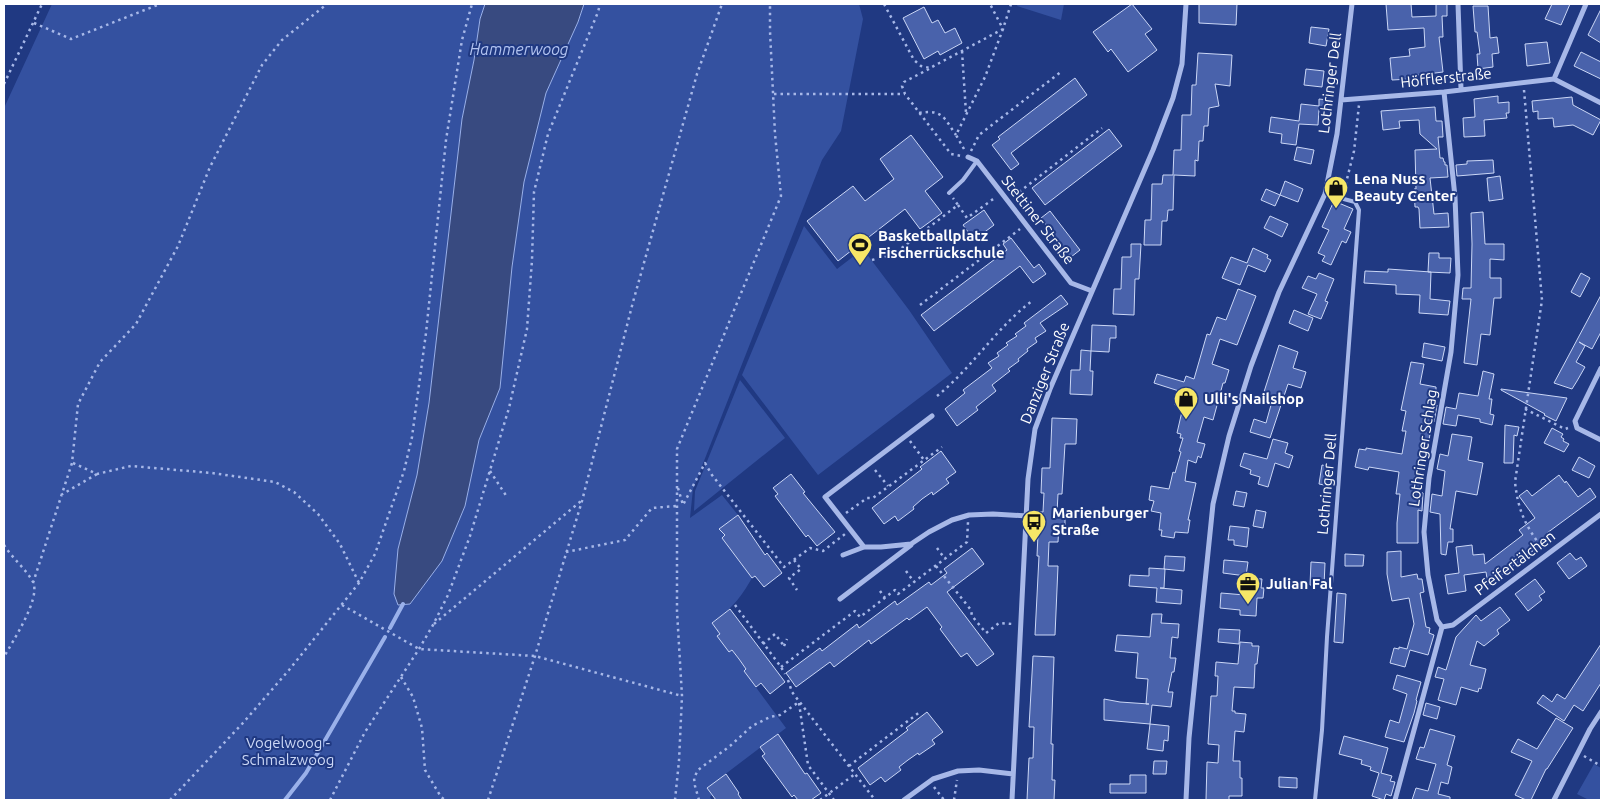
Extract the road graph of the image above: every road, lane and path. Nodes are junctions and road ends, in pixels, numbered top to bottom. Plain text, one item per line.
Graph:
1 (42, 4) edge
2 (160, 4) edge
3 (327, 4) edge
4 (472, 4) edge
5 (600, 4) edge
6 (722, 4) edge
7 (770, 4) edge
8 (884, 4) edge
9 (990, 4) edge
10 (1011, 4) edge
11 (1186, 4) edge
12 (1352, 4) edge
13 (1458, 4) edge
14 (1586, 4) edge
15 (34, 23) junction
16 (1003, 29) junction
17 (962, 51) junction
18 (930, 68) junction
19 (1062, 71) dead end
20 (1554, 79) junction
21 (4, 84) edge
22 (1461, 89) junction
23 (1524, 90) dead end
24 (1444, 92) junction
25 (774, 94) junction
26 (905, 94) junction
27 (1360, 99) junction
28 (1341, 100) junction
29 (1601, 103) edge
30 (919, 113) junction
31 (966, 114) junction
32 (1102, 128) dead end
33 (956, 135) junction
34 (952, 154) dead end
35 (968, 157) junction
36 (977, 162) junction
37 (949, 193) joint
38 (1001, 193) junction
39 (1325, 194) junction
40 (1341, 199) junction
41 (1007, 201) junction
42 (958, 205) junction
43 (1025, 225) junction
44 (872, 260) dead end
45 (1092, 291) junction
46 (1032, 301) dead end
47 (920, 306) dead end
48 (1601, 368) edge
49 (937, 396) dead end
50 (1525, 409) junction
51 (932, 416) dead end
52 (1562, 428) dead end
53 (906, 436) junction
54 (1601, 440) edge
55 (942, 446) dead end
56 (924, 460) junction
57 (72, 463) junction
58 (870, 463) junction
59 (490, 471) junction
60 (97, 474) junction
61 (677, 483) junction
62 (888, 486) junction
63 (62, 495) junction
64 (508, 497) dead end
65 (582, 501) junction
66 (677, 506) junction
67 (1601, 514) edge
68 (969, 515) junction
69 (1027, 516) junction
70 (840, 517) junction
71 (850, 530) junction
72 (1538, 542) dead end
73 (911, 544) junction
74 (4, 545) edge
75 (864, 547) junction
76 (937, 548) dead end
77 (566, 552) junction
78 (843, 555) dead end
79 (945, 558) junction
80 (794, 560) junction
81 (936, 566) junction
82 (906, 571) dead end
83 (914, 582) junction
84 (34, 583) junction
85 (359, 583) junction
86 (797, 590) dead end
87 (880, 591) dead end
88 (885, 598) junction
89 (840, 599) dead end
90 (342, 605) junction
91 (735, 605) dead end
92 (1010, 624) dead end
93 (433, 625) junction
94 (1442, 627) junction
95 (786, 639) dead end
96 (763, 644) junction
97 (419, 649) junction
98 (535, 656) junction
99 (4, 657) edge
100 (781, 667) junction
101 (785, 674) dead end
102 (401, 677) junction
103 (788, 680) dead end
104 (682, 696) junction
105 (799, 702) junction
106 (922, 712) dead end
107 (1601, 712) edge
108 (1578, 753) junction
109 (849, 766) junction
110 (1601, 766) edge
111 (958, 771) junction
112 (855, 774) junction
113 (1013, 774) junction
114 (830, 793) junction
115 (941, 797) dead end
116 (170, 800) edge
117 (330, 800) edge
118 (445, 800) edge
119 (488, 800) edge
120 (675, 800) edge
121 (699, 800) edge
122 (820, 800) edge
123 (834, 800) edge
124 (875, 800) edge
125 (904, 800) edge
126 (944, 800) edge
127 (954, 800) edge
128 (1012, 800) edge
129 (1186, 800) edge
130 (1316, 800) edge
131 (1395, 800) edge
132 (1554, 800) edge

1 - 15 path
2 - 15 path
3 - 57 path
4 - 85 path
5 - 59 path
6 - 65 path
7 - 25 path
8 - 18 path
9 - 16 path
10 - 16 path
11 - 45 street, Danziger Straße
12 - 28 street, Lothringer Dell
13 - 22 street
14 - 20 street
15 - 21 path
16 - 17 path
16 - 31 path
17 - 18 path
17 - 31 path
18 - 26 path
19 - 35 path
20 - 22 street, Höfflerstraße
20 - 29 street
22 - 24 street, Höfflerstraße
23 - 50 path
24 - 27 street, Höfflerstraße
24 - 94 street, Lothringer Schlag
25 - 26 path
25 - 61 path
26 - 30 path
27 - 28 street, Höfflerstraße
27 - 40 path
28 - 39 street, Lothringer Dell
30 - 33 path
30 - 34 path
31 - 33 path
32 - 41 path
33 - 35 path
35 - 36 street, Stettiner Straße
36 - 37 lane
36 - 38 street, Stettiner Straße
37 - 42 path
38 - 41 street, Stettiner Straße
38 - 42 path
39 - 40 lane, Lothringer Dell
39 - 129 street, Lothringer Dell
40 - 130 lane, Lothringer Dell
41 - 43 street, Stettiner Straße
42 - 44 path
43 - 45 street, Stettiner Straße
43 - 47 path
45 - 69 street, Danziger Straße
46 - 49 path
48 - 54 street
50 - 52 path
50 - 72 path
51 - 53 street
53 - 56 path
53 - 58 street
55 - 56 path
56 - 62 path
57 - 60 path
57 - 63 path
58 - 62 path
58 - 70 street
59 - 64 path
59 - 93 path
60 - 63 path
60 - 85 path
61 - 66 path
61 - 80 path
62 - 70 path
63 - 84 path
65 - 77 path
65 - 93 path
66 - 77 path
66 - 104 path
67 - 94 street, Pfeifertälchen
68 - 69 street
68 - 73 street
68 - 79 path
69 - 113 street, Danziger Straße
70 - 71 street
71 - 75 street
71 - 80 path
73 - 75 street
73 - 89 street
74 - 84 path
75 - 78 street
76 - 79 path
77 - 98 path
79 - 81 path
80 - 86 path
81 - 83 path
81 - 92 path
82 - 83 path
83 - 88 path
84 - 99 path
85 - 90 path
87 - 88 path
88 - 100 path
90 - 97 path
90 - 116 path
91 - 96 path
93 - 97 path
94 - 131 street
95 - 96 path
96 - 100 path
97 - 98 path
97 - 102 path
98 - 104 path
98 - 119 path
100 - 101 path
102 - 117 path
102 - 118 path
103 - 105 path
104 - 120 path
105 - 109 path
105 - 114 path
105 - 121 path
106 - 109 path
107 - 108 street
108 - 110 path
108 - 132 street
109 - 112 path
111 - 113 street
111 - 125 street
111 - 127 path
112 - 114 path
112 - 124 path
113 - 128 street, Danziger Straße
114 - 122 path
114 - 123 path
115 - 126 path

